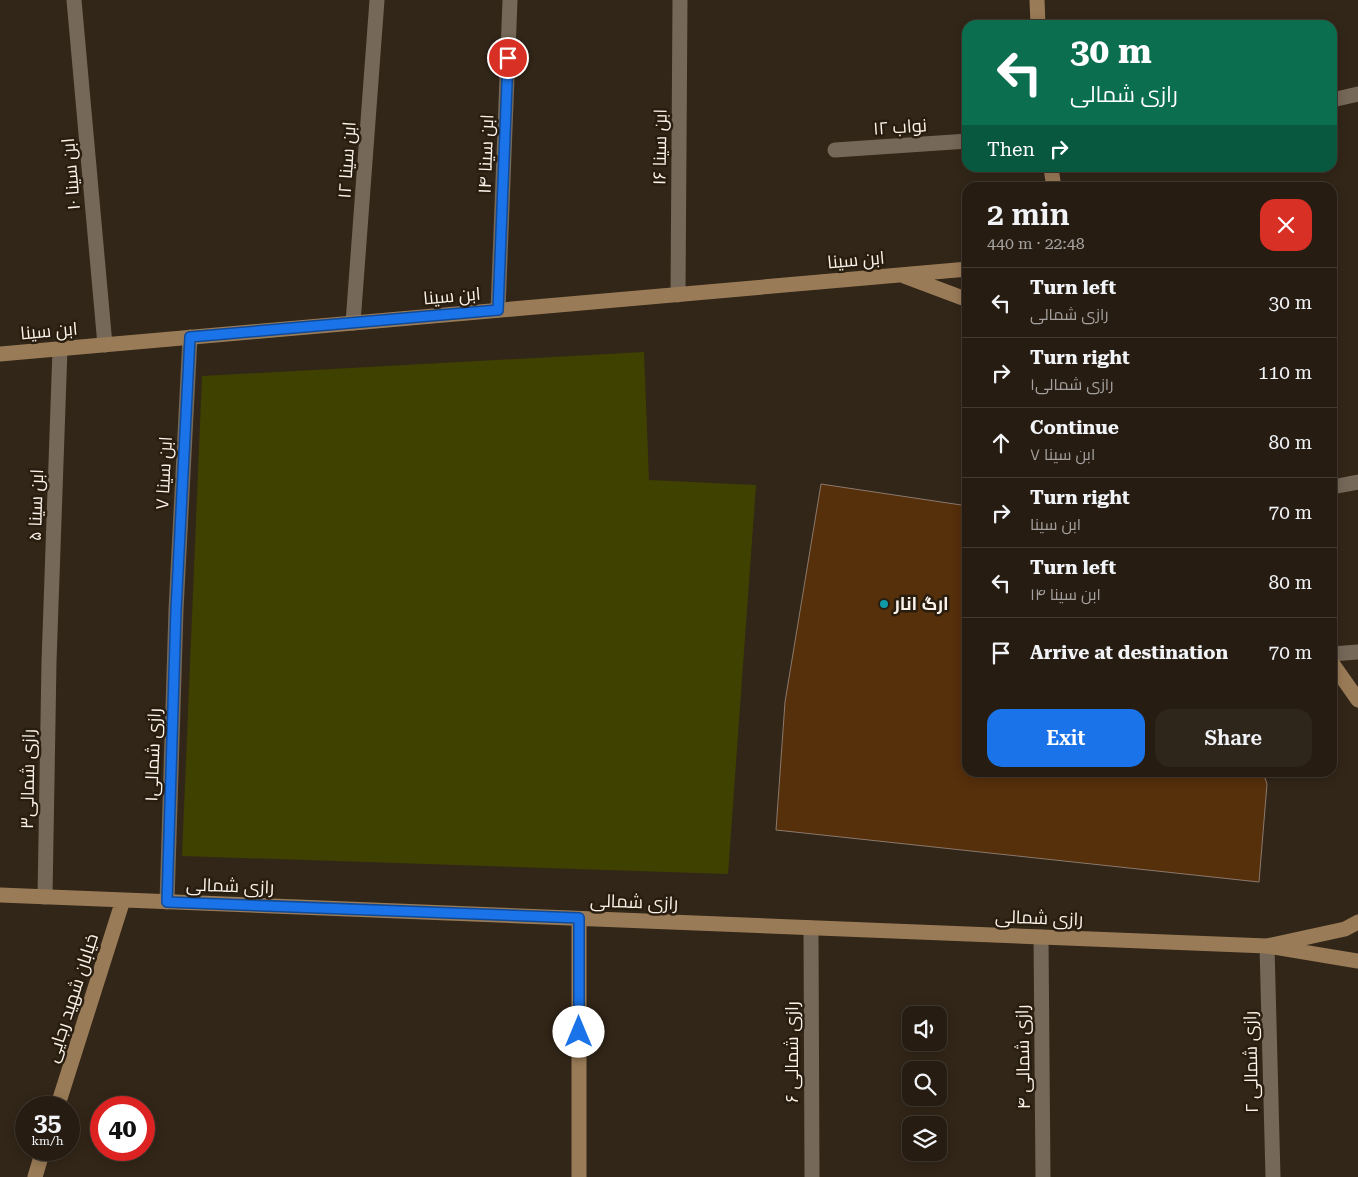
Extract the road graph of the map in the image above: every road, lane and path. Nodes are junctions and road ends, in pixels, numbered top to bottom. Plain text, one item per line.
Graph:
1 (74, 0) edge
2 (378, 0) edge
3 (510, 0) edge
4 (680, 0) edge
5 (1037, 0) edge
6 (1038, 20) edge
7 (1358, 94) edge
8 (1337, 99) edge
9 (962, 141) edge
10 (834, 150) dead end
11 (962, 270) edge
12 (900, 275) junction
13 (678, 295) junction
14 (962, 298) edge
15 (498, 310) junction
16 (353, 323) junction
17 (190, 337) junction
18 (105, 345) junction
19 (60, 349) junction
20 (0, 354) edge
21 (1358, 482) edge
22 (1337, 486) edge
23 (176, 610) joint
24 (1358, 652) edge
25 (1337, 654) edge
26 (49, 662) joint
27 (1337, 670) edge
28 (1358, 700) edge
29 (0, 894) edge
30 (45, 897) junction
31 (123, 900) junction
32 (167, 902) junction
33 (579, 918) junction
34 (1358, 922) edge
35 (810, 928) junction
36 (1041, 937) junction
37 (1268, 946) junction
38 (1358, 961) edge
39 (61, 1096) edge
40 (40, 1161) edge
41 (35, 1177) edge
42 (579, 1177) edge
43 (812, 1177) edge
44 (1043, 1177) edge
45 (1273, 1177) edge

1 - 18 street, ابن سینا ۱۰
2 - 16 street, ابن سینا ۱۲
3 - 15 street, ابن سینا ۱۴
4 - 13 street, ابن سینا ۱۶
5 - 6 street
7 - 8 street
9 - 10 street, نواب ۱۲
11 - 12 street, ابن سینا
12 - 13 street, ابن سینا
12 - 14 street
13 - 15 street, ابن سینا
15 - 16 street, ابن سینا
16 - 17 street, ابن سینا
17 - 18 street, ابن سینا
17 - 23 street, ابن سینا ۷
18 - 19 street, ابن سینا
19 - 20 street, ابن سینا
19 - 26 street, ابن سینا ۵
21 - 22 street
23 - 32 street, رازی شمالی۱
24 - 25 street
26 - 30 street, رازی شمالی۳
27 - 28 street
29 - 30 street, رازی شمالی
30 - 31 street, رازی شمالی
31 - 32 street, رازی شمالی
31 - 39 street, خیابان شهید رجایی
32 - 33 street, رازی شمالی
33 - 35 street, رازی شمالی
33 - 42 street
34 - 37 street
35 - 36 street, رازی شمالی
35 - 43 street, رازی شمالی ۶
36 - 37 street, رازی شمالی
36 - 44 street, رازی شمالی ۴
37 - 38 street
37 - 45 street, رازی شمالی ۲
40 - 41 street

